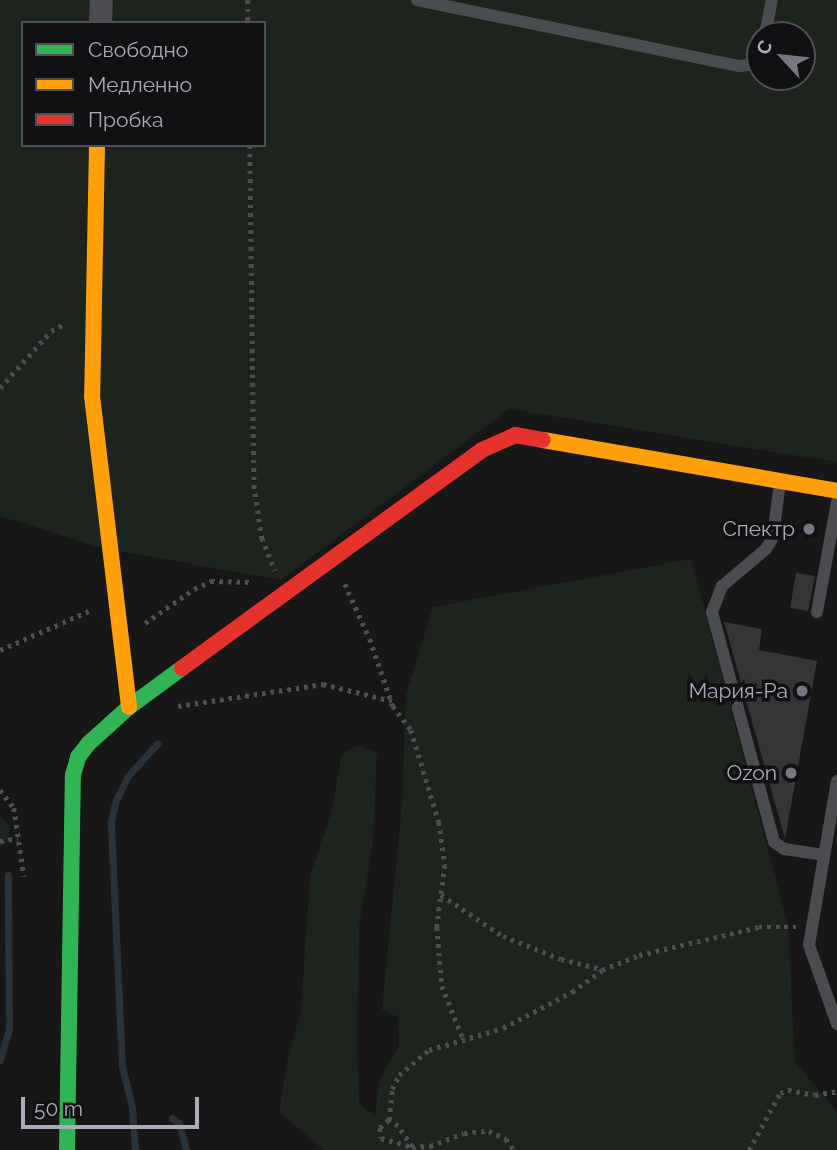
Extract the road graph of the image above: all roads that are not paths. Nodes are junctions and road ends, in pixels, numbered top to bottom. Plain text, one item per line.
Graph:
1 (100, 0) edge
2 (417, 0) edge
3 (772, 0) edge
4 (100, 21) edge
5 (768, 21) edge
6 (746, 65) edge
7 (97, 147) edge
8 (780, 481) junction
9 (837, 491) edge
10 (837, 502) edge
11 (817, 612) dead end
12 (129, 707) junction
13 (837, 781) edge
14 (824, 855) junction
15 (837, 1024) edge
16 (67, 1150) edge

1 - 4 street
2 - 6 lane
3 - 5 lane
7 - 12 street
8 - 9 street
8 - 12 street
8 - 14 lane
10 - 11 lane
12 - 16 street
13 - 14 lane
14 - 15 lane

